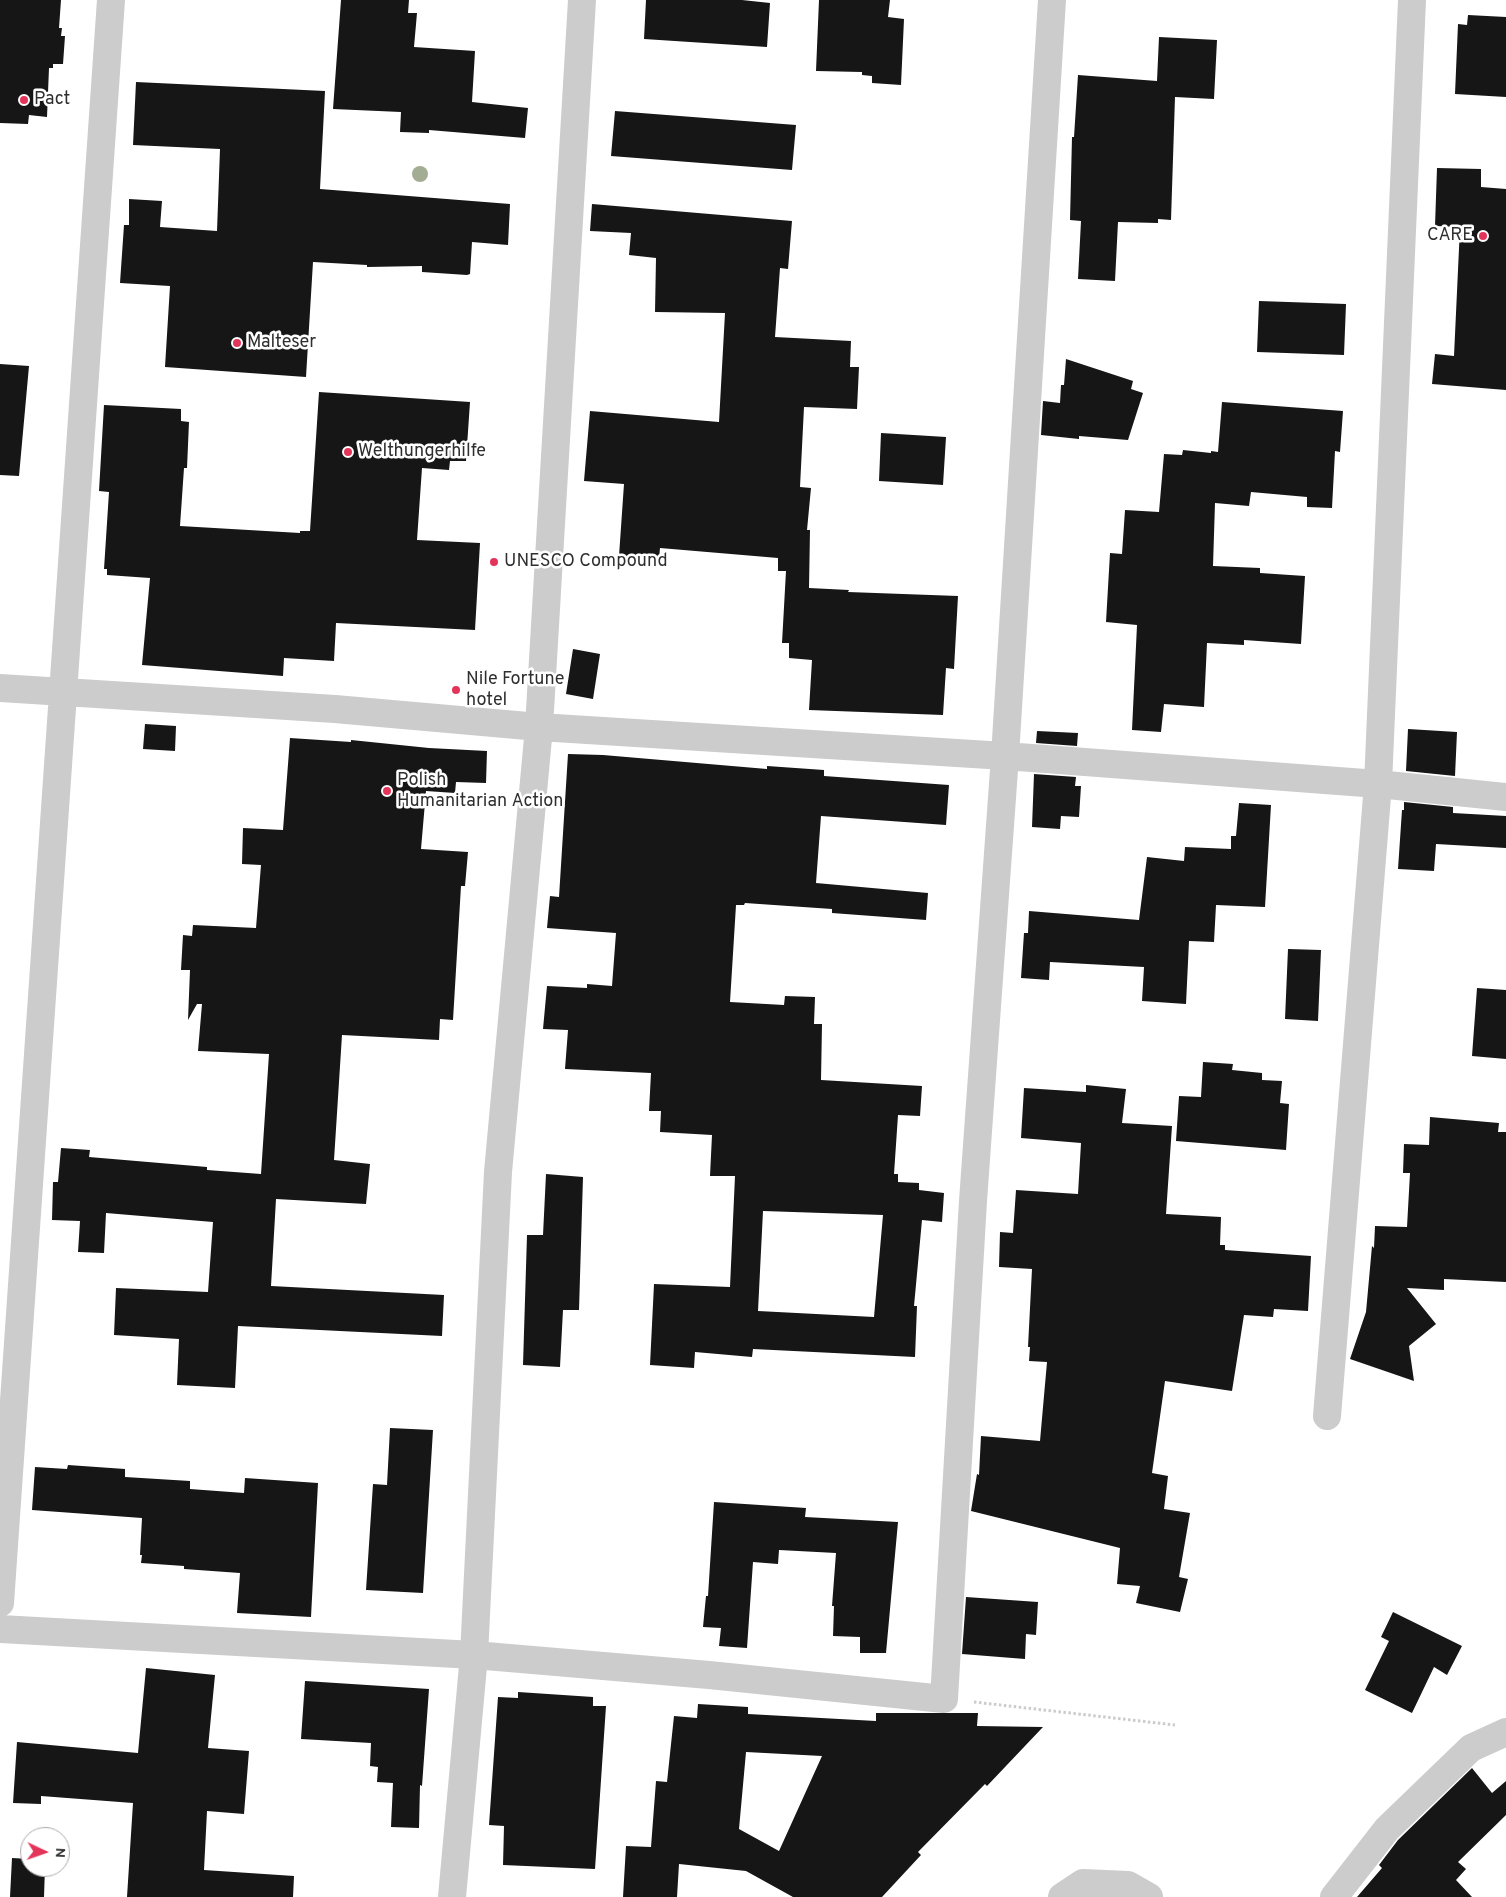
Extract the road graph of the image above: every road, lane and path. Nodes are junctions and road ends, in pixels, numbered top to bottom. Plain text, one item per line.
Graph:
1 (111, 0) edge
2 (582, 0) edge
3 (1052, 0) edge
4 (1412, 0) edge
5 (0, 688) edge
6 (64, 694) junction
7 (539, 727) junction
8 (1005, 756) junction
9 (1378, 784) junction
10 (1506, 797) edge
11 (1327, 1416) dead end
12 (0, 1603) edge
13 (0, 1629) edge
14 (474, 1655) junction
15 (944, 1699) junction
16 (1175, 1725) dead end
17 (1506, 1732) edge
18 (452, 1897) edge
19 (1062, 1897) edge
20 (1149, 1897) edge
21 (1334, 1897) edge

1 - 6 street
2 - 7 street
3 - 8 street
4 - 9 street
5 - 6 street
6 - 7 street
6 - 12 street
7 - 8 street
7 - 14 street
8 - 9 street
8 - 15 street
9 - 10 street
9 - 11 street
13 - 14 street
14 - 15 street
14 - 18 street
15 - 16 path
17 - 21 street
19 - 20 street

